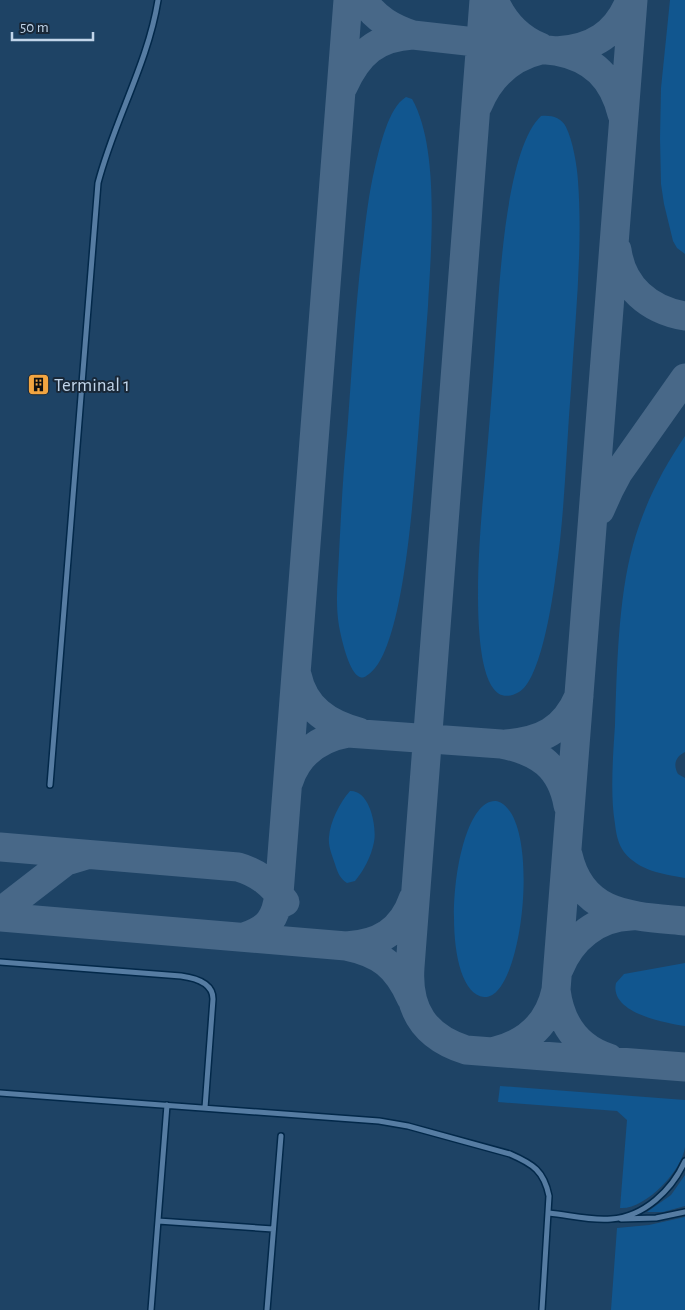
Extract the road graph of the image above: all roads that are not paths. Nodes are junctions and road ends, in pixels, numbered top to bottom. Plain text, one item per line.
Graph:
1 (158, 0) edge
2 (50, 786) dead end
3 (0, 962) edge
4 (0, 1093) edge
5 (167, 1106) junction
6 (205, 1108) junction
7 (281, 1136) dead end
8 (685, 1161) edge
9 (685, 1212) edge
10 (549, 1213) junction
11 (614, 1219) junction
12 (158, 1221) junction
13 (274, 1229) junction
14 (152, 1310) edge
15 (267, 1310) edge
16 (542, 1310) edge

1 - 2 lane
3 - 6 lane
4 - 5 lane
5 - 6 lane
5 - 12 lane
6 - 10 lane
7 - 13 lane
8 - 11 lane
9 - 11 lane
10 - 11 lane
10 - 16 lane
12 - 13 lane
12 - 14 lane
13 - 15 lane

